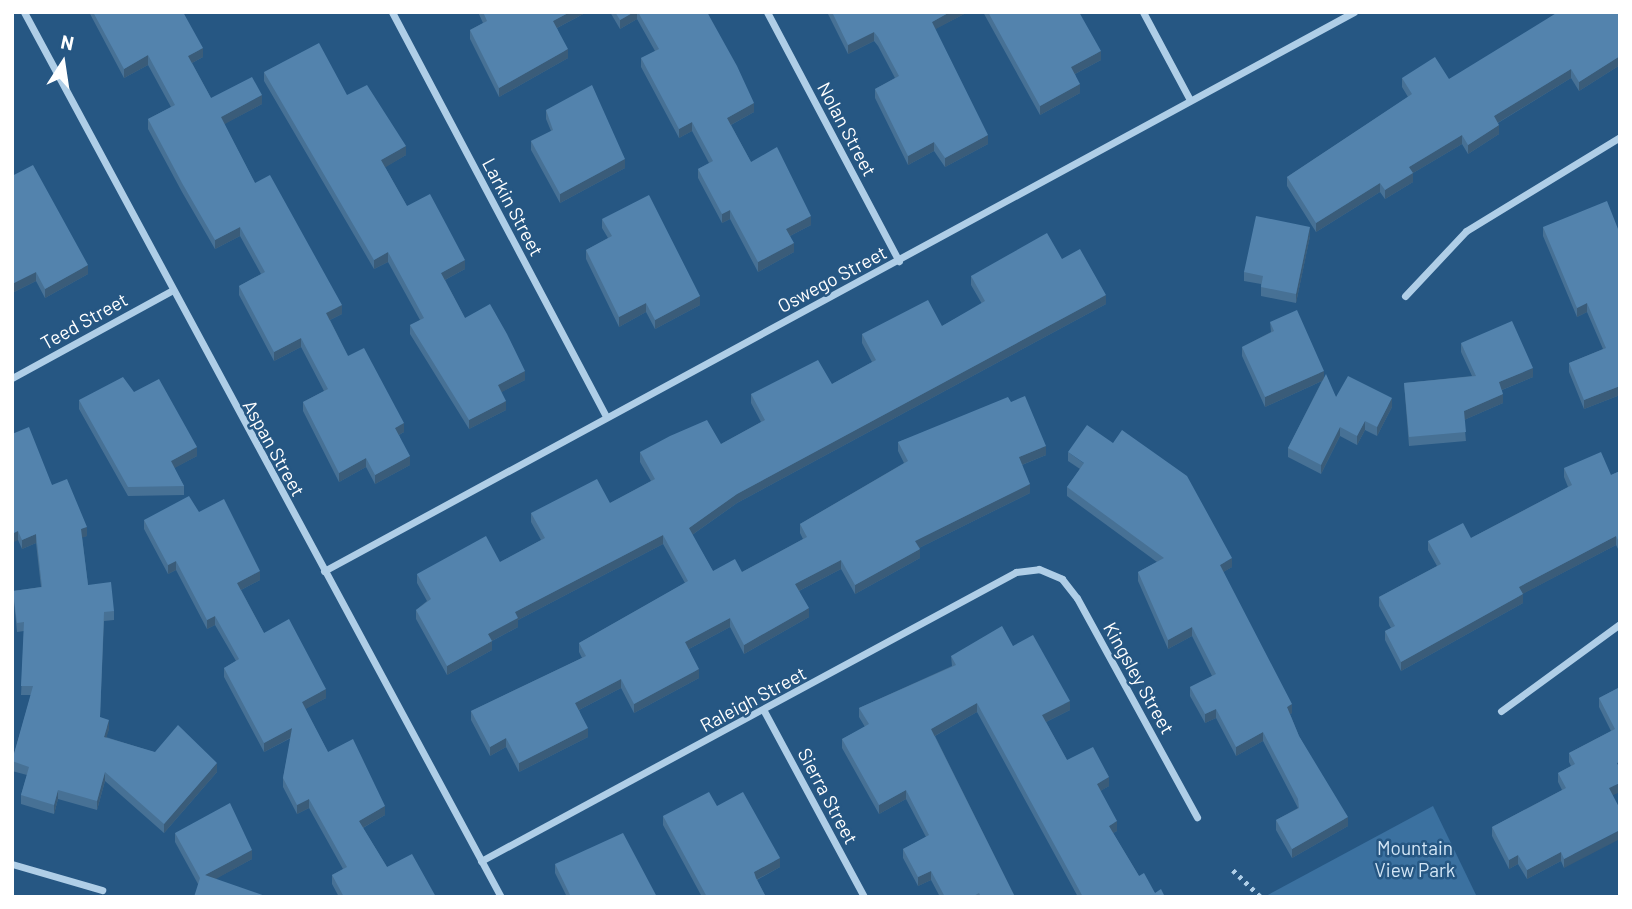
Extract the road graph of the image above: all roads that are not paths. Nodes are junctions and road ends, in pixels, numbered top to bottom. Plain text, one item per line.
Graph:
1 (24, 12) edge
2 (392, 12) edge
3 (767, 12) edge
4 (1143, 12) edge
5 (1354, 12) edge
6 (1190, 100) junction
7 (1620, 137) edge
8 (899, 261) junction
9 (171, 291) junction
10 (1405, 296) dead end
11 (12, 378) edge
12 (606, 417) junction
13 (1039, 569) joint
14 (324, 572) junction
15 (1620, 624) edge
16 (764, 711) junction
17 (1502, 711) dead end
18 (1197, 817) dead end
19 (481, 861) junction
20 (12, 864) edge
21 (102, 890) dead end
22 (501, 897) edge
23 (864, 897) edge

1 - 9 street, Aspan Street
2 - 12 street, Larkin Street
3 - 8 street, Nolan Street
4 - 6 street
5 - 6 street, Oswego Street
6 - 8 street, Oswego Street
7 - 10 street
8 - 12 street, Oswego Street
9 - 11 street, Teed Street
9 - 14 street, Aspan Street
12 - 14 street, Oswego Street
13 - 16 street, Raleigh Street
13 - 18 street, Kingsley Street
14 - 19 street, Aspan Street
15 - 17 street
16 - 19 street, Raleigh Street
16 - 23 street, Sierra Street
19 - 22 street, Aspan Street
20 - 21 street

